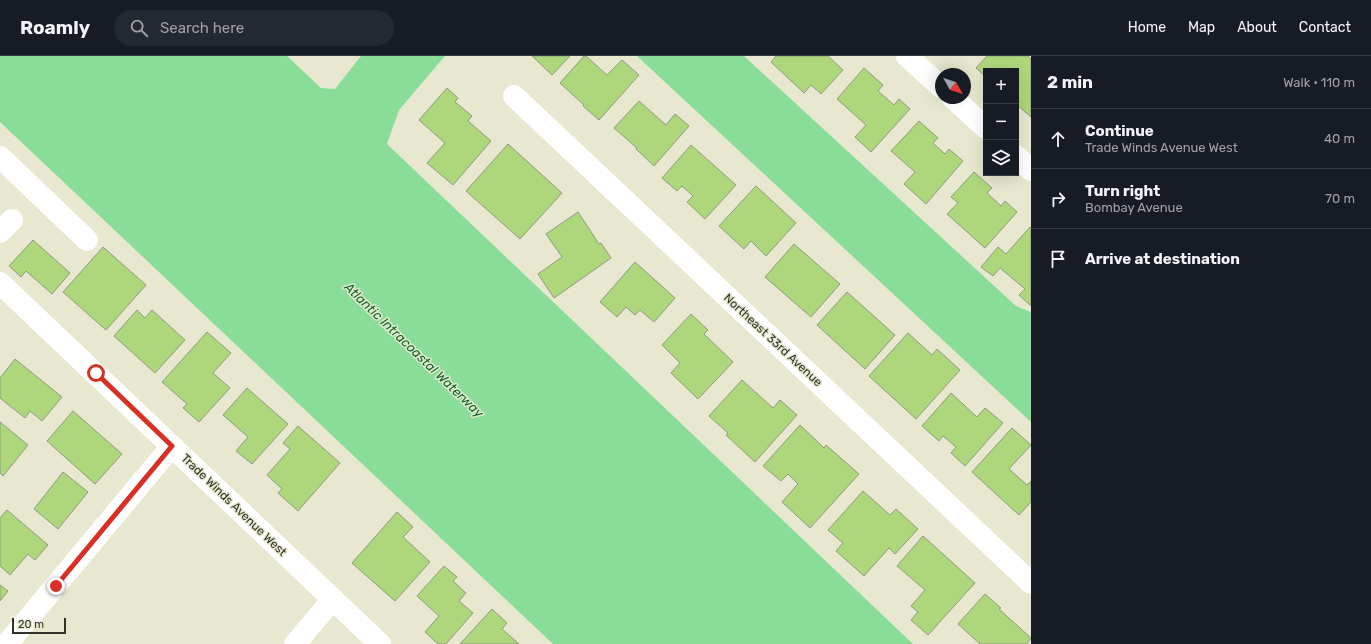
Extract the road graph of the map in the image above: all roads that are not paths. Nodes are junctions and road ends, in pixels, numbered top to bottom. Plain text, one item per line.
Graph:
1 (907, 56) edge
2 (935, 82) edge
3 (514, 96) dead end
4 (960, 104) edge
5 (983, 125) edge
6 (0, 157) edge
7 (1019, 159) edge
8 (1031, 170) edge
9 (87, 240) dead end
10 (2, 291) edge
11 (172, 446) junction
12 (1031, 583) edge
13 (333, 599) junction
14 (7, 644) edge
15 (296, 644) edge
16 (380, 644) edge

1 - 2 street
3 - 12 street, Northeast 33rd Avenue
4 - 5 street
6 - 9 street
7 - 8 street
10 - 11 street, Trade Winds Avenue West
11 - 13 street, Trade Winds Avenue West
11 - 14 street
13 - 15 street
13 - 16 street, Trade Winds Avenue West

